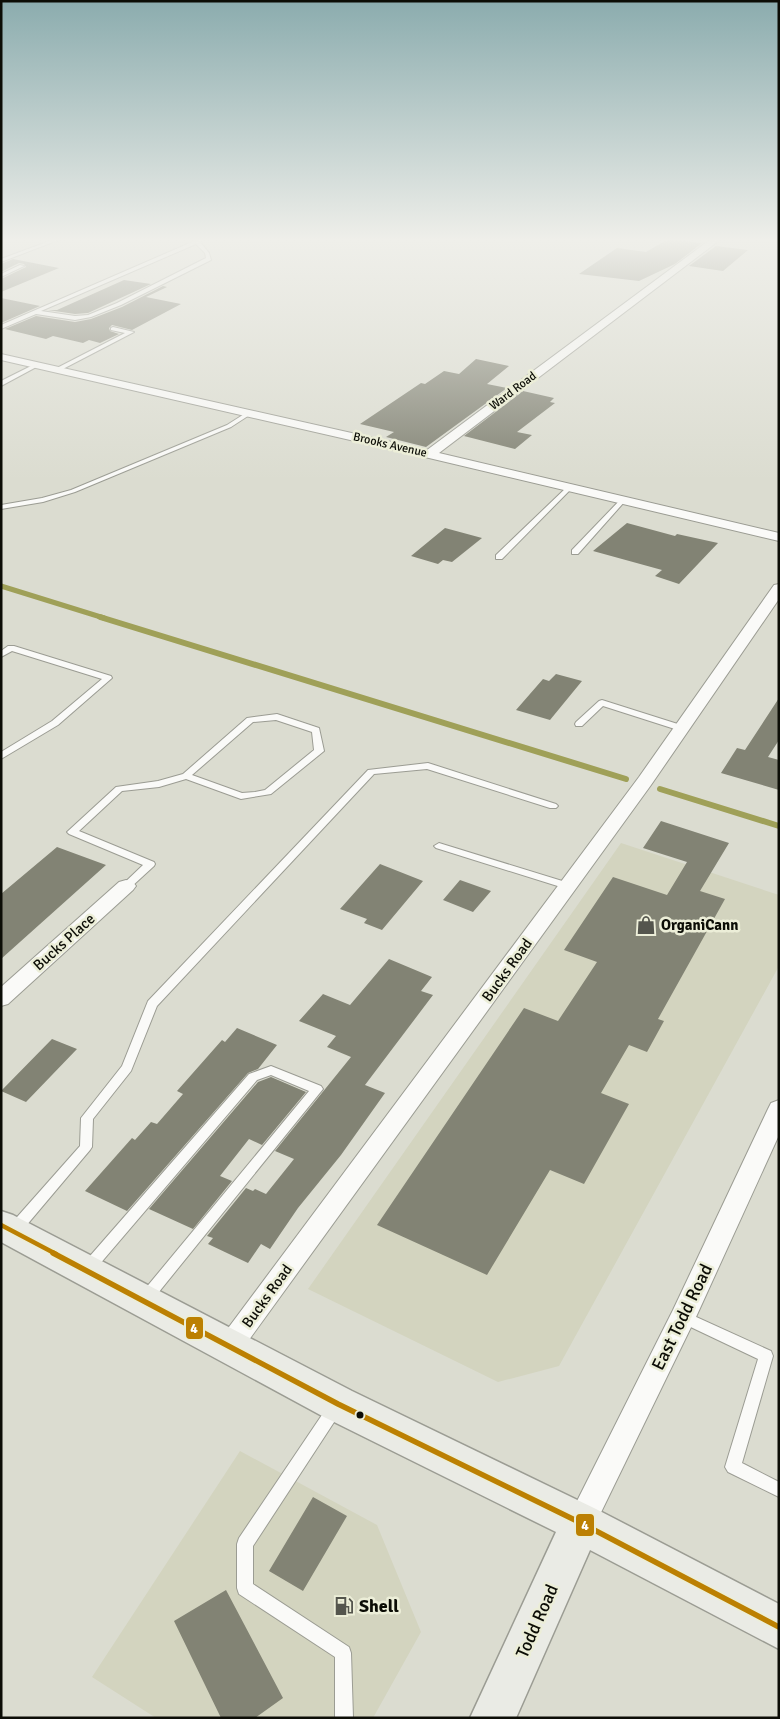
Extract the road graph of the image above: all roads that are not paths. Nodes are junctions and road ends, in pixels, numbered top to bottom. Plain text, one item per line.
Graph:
1 (18, 319) edge
2 (610, 319) edge
3 (1, 327) edge
4 (113, 329) dead end
5 (1, 357) edge
6 (37, 365) junction
7 (57, 370) junction
8 (1, 384) edge
9 (249, 413) junction
10 (429, 454) junction
11 (570, 487) junction
12 (623, 500) junction
13 (1, 508) edge
14 (779, 537) edge
15 (575, 552) dead end
16 (499, 556) dead end
17 (779, 588) edge
18 (1, 655) edge
19 (579, 724) dead end
20 (682, 728) junction
21 (1, 756) edge
22 (186, 776) junction
23 (554, 806) dead end
24 (439, 846) dead end
25 (126, 886) joint
26 (568, 886) junction
27 (1, 999) edge
28 (779, 1109) edge
29 (7, 1228) edge
30 (86, 1270) junction
31 (143, 1302) junction
32 (682, 1317) junction
33 (229, 1347) junction
34 (338, 1404) junction
35 (779, 1490) edge
36 (581, 1523) junction
37 (779, 1627) edge
38 (344, 1718) edge
39 (493, 1718) edge

1 - 3 lane
2 - 10 street, Ward Road
4 - 7 lane
5 - 6 street, Brooks Avenue
6 - 7 street, Brooks Avenue
6 - 8 lane
7 - 9 street, Brooks Avenue
9 - 10 street, Brooks Avenue
9 - 13 lane
10 - 11 street, Brooks Avenue
11 - 12 street, Brooks Avenue
11 - 16 lane
12 - 14 street, Brooks Avenue
12 - 15 lane
17 - 20 street, Bucks Road
18 - 21 lane
19 - 20 lane
20 - 26 street, Bucks Road
22 - 22 lane
22 - 25 lane
23 - 29 lane
24 - 26 lane
25 - 27 street, Bucks Place
26 - 33 street, Bucks Road
28 - 32 street, East Todd Road
29 - 30 main road
30 - 31 main road
30 - 31 lane
31 - 33 main road
32 - 35 lane
32 - 36 street, East Todd Road
33 - 34 main road
34 - 36 main road
34 - 38 lane
36 - 37 main road
36 - 39 main road, Todd Road

